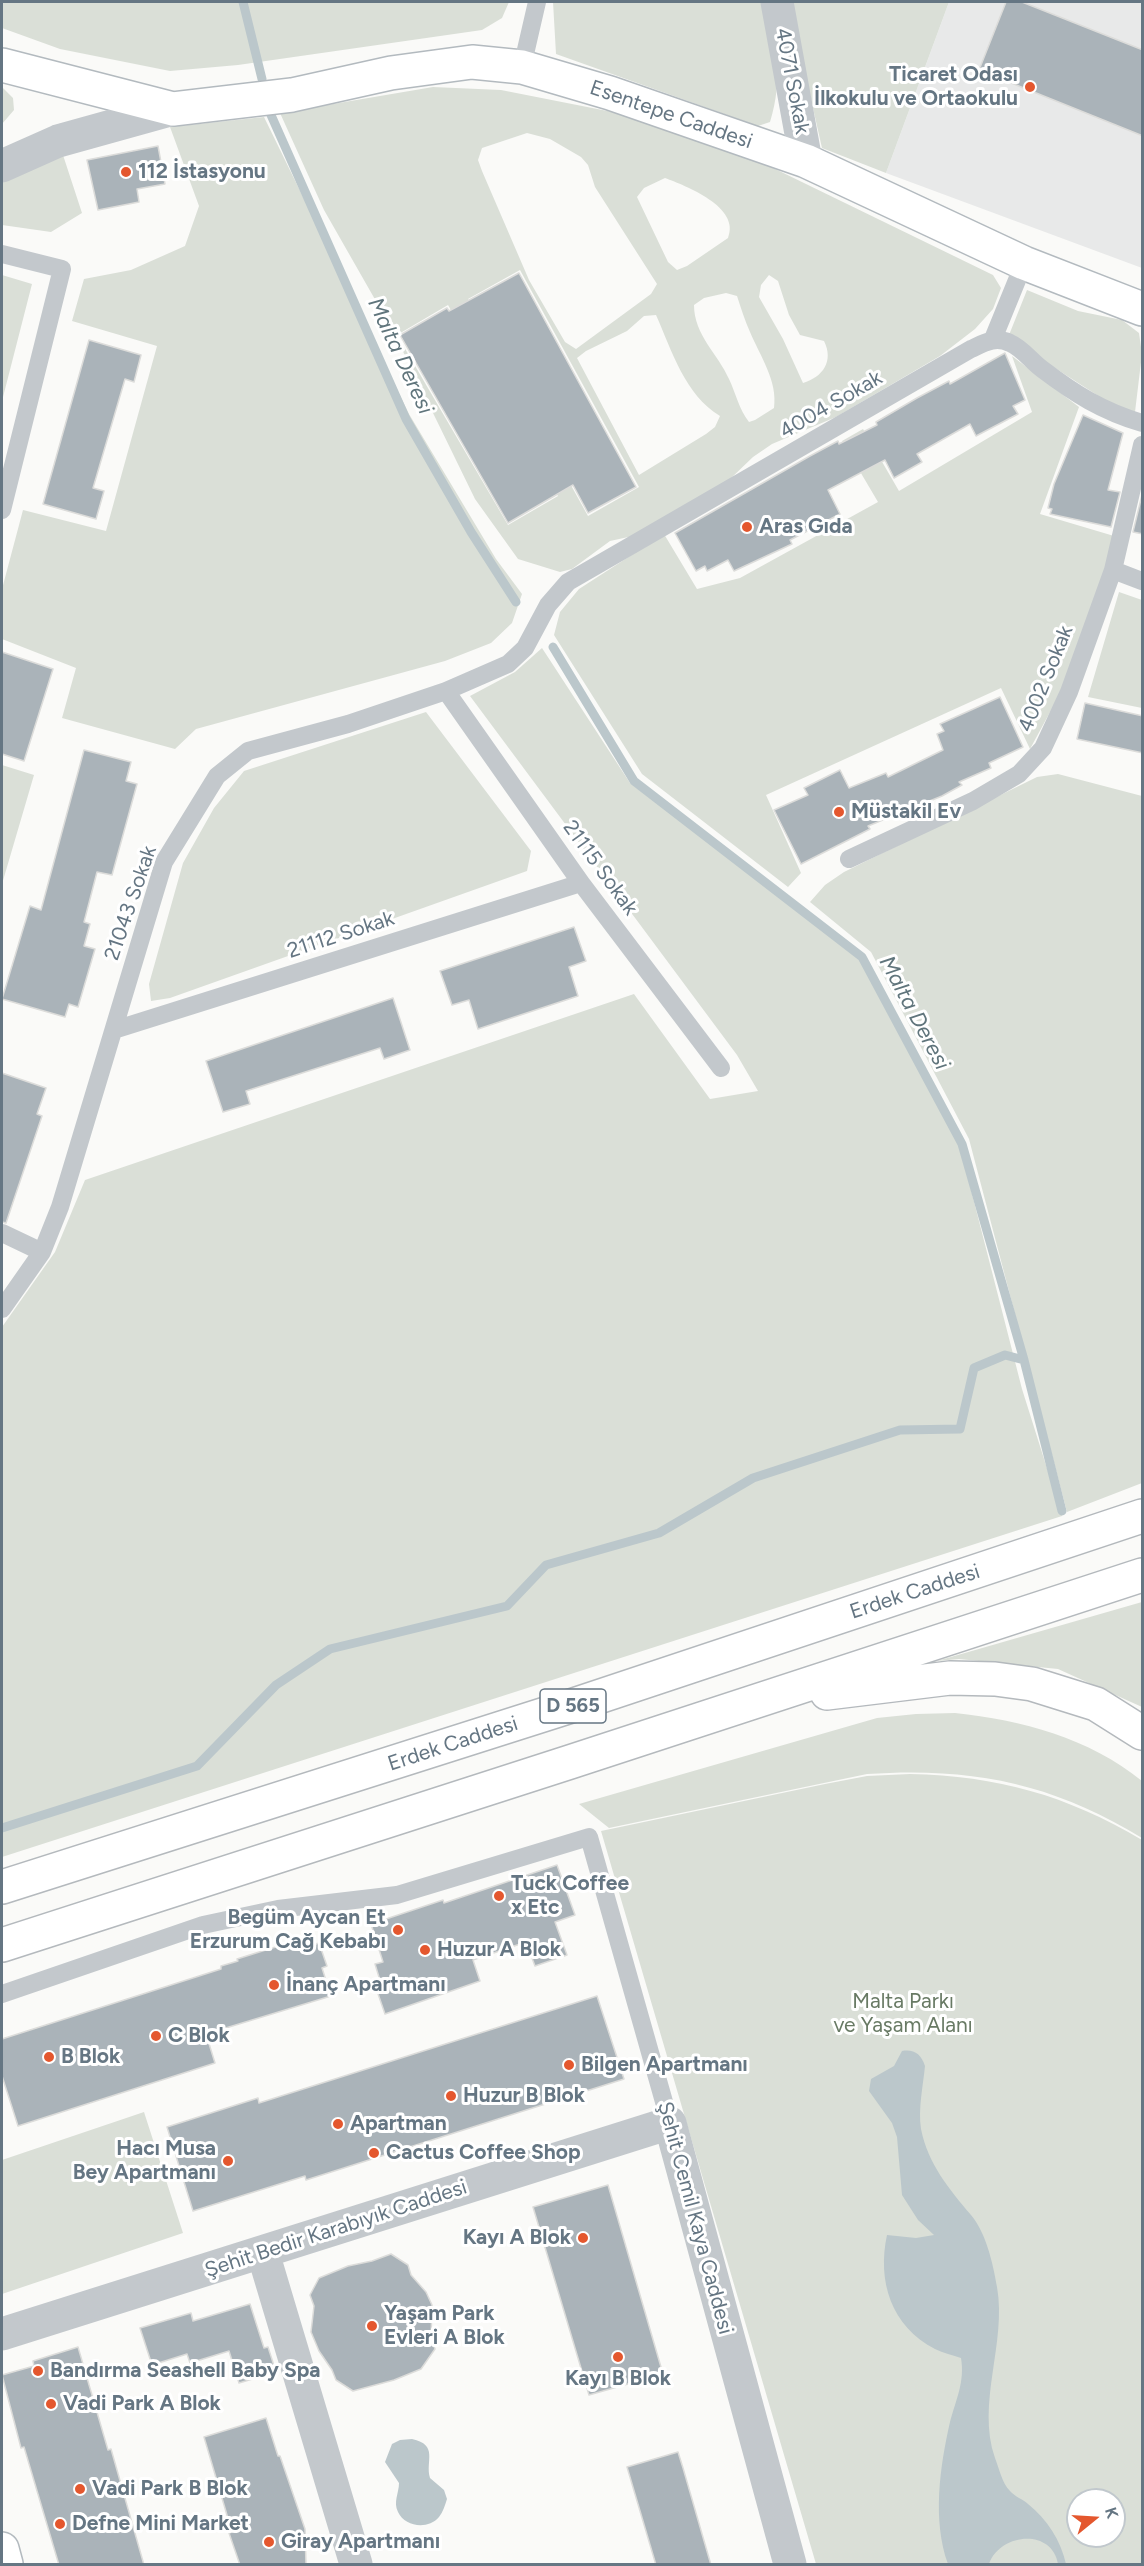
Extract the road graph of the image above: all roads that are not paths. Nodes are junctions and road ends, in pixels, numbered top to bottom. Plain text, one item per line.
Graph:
1 (537, 2) edge
2 (777, 2) edge
3 (2, 65) edge
4 (522, 66) junction
5 (173, 109) junction
6 (807, 161) junction
7 (2, 166) edge
8 (2, 254) edge
9 (1024, 262) junction
10 (1143, 309) edge
11 (993, 339) junction
12 (1143, 423) edge
13 (1143, 445) edge
14 (2, 510) edge
15 (1113, 570) junction
16 (1143, 580) edge
17 (548, 605) joint
18 (446, 691) junction
19 (849, 859) dead end
20 (581, 883) junction
21 (114, 1030) junction
22 (721, 1068) dead end
23 (2, 1233) edge
24 (42, 1252) junction
25 (2, 1309) edge
26 (1143, 1516) edge
27 (1143, 1575) edge
28 (765, 1699) junction
29 (1143, 1732) edge
30 (2, 1887) edge
31 (2, 1945) edge
32 (2, 1994) edge
33 (670, 2123) junction
34 (263, 2253) junction
35 (2, 2334) edge
36 (2, 2549) edge
37 (6, 2565) edge
38 (356, 2565) edge
39 (790, 2565) edge

1 - 4 lane
2 - 6 street, 4071 Sokak
3 - 5 main road, Esentepe Caddesi
4 - 5 main road, Esentepe Caddesi
4 - 6 main road, Esentepe Caddesi
5 - 7 street, Esentepe Caddesi
6 - 9 main road, Esentepe Caddesi
8 - 14 lane
9 - 10 main road, Esentepe Caddesi
9 - 11 lane
11 - 12 lane
11 - 17 lane, 4004 Sokak
13 - 15 lane, 4002 Sokak
15 - 16 lane
15 - 19 lane, 4002 Sokak
17 - 18 lane, 21043 Sokak
18 - 20 lane, 21115 Sokak
18 - 21 lane, 21043 Sokak
20 - 21 lane, 21112 Sokak
20 - 22 lane, 21115 Sokak
21 - 24 lane, 21043 Sokak
23 - 24 lane
24 - 25 lane, 21043 Sokak
26 - 30 main road, Erdek Caddesi / D 565
27 - 28 main road, D 565
28 - 29 main road, D 565
28 - 31 main road, D 565
32 - 33 lane, Şehit Cemil Kaya Caddesi
33 - 34 street, Şehit Bedir Karabıyık Caddesi
33 - 39 street, Şehit Cemil Kaya Caddesi
34 - 35 street, Şehit Bedir Karabıyık Caddesi
34 - 38 street
36 - 37 main road

